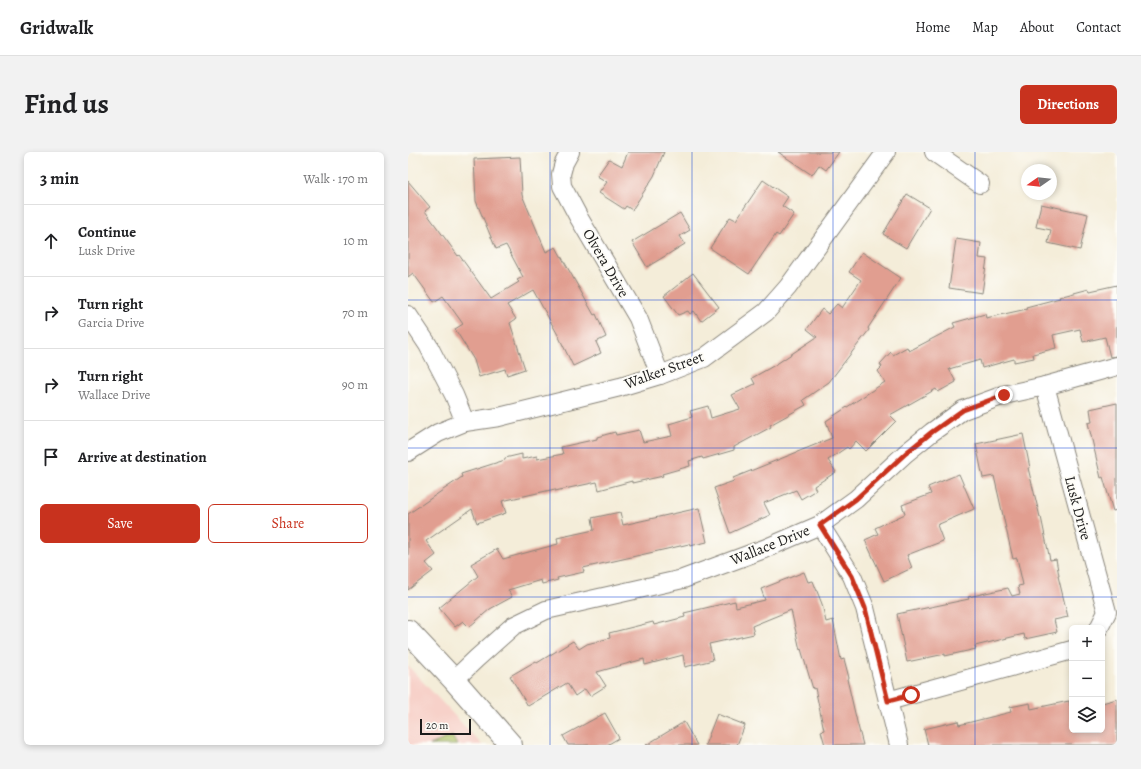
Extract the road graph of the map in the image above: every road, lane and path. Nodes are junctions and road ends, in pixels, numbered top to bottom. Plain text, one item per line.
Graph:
1 (570, 152) edge
2 (886, 152) edge
3 (934, 152) edge
4 (980, 184) dead end
5 (408, 315) edge
6 (1117, 366) edge
7 (660, 375) junction
8 (1046, 386) junction
9 (465, 422) junction
10 (408, 452) edge
11 (820, 525) junction
12 (1100, 625) edge
13 (408, 631) edge
14 (1069, 651) edge
15 (454, 680) junction
16 (888, 701) junction
17 (511, 745) edge
18 (899, 745) edge

1 - 7 street, Olvera Drive
2 - 7 street, Walker Street
3 - 4 street
5 - 9 street
6 - 8 street, Wallace Drive
7 - 9 street, Walker Street
8 - 11 street, Wallace Drive
8 - 12 street, Lusk Drive
9 - 10 street, Walker Street
11 - 15 street, Wallace Drive
11 - 16 street
13 - 15 street
14 - 16 street
15 - 17 street
16 - 18 street

